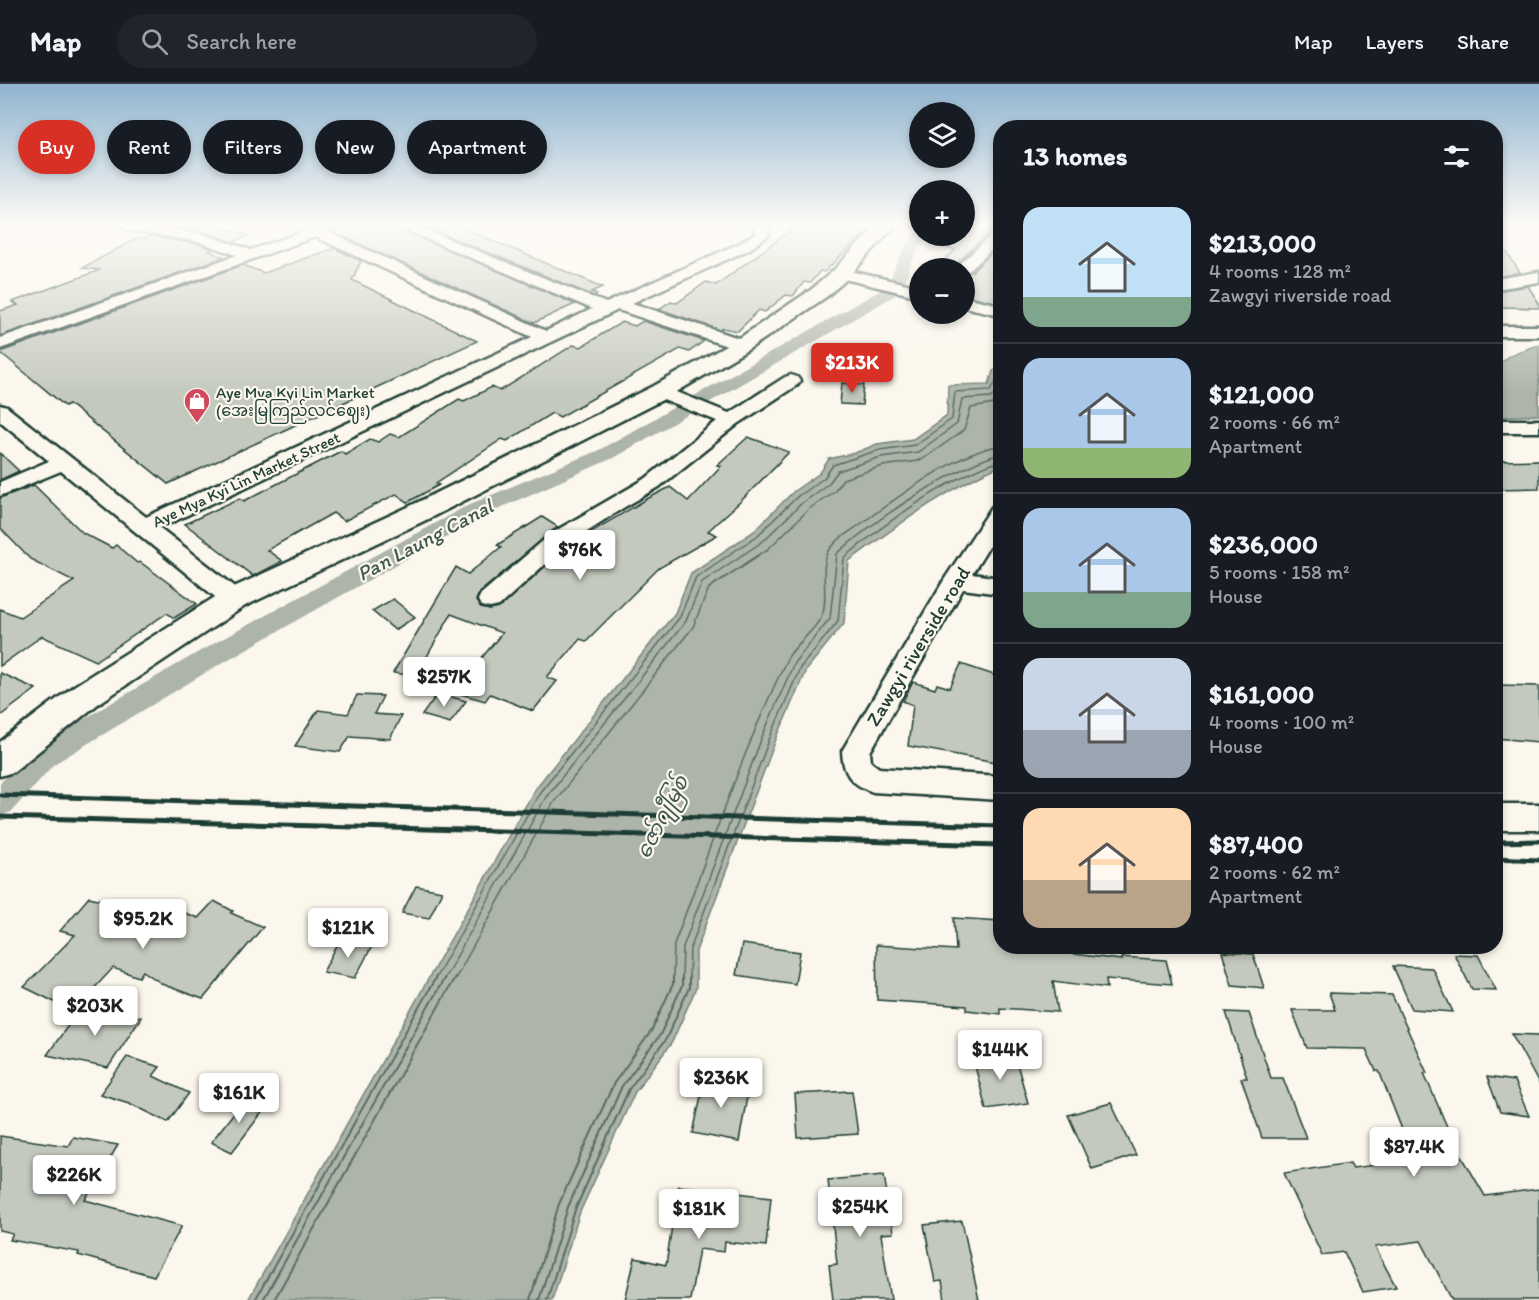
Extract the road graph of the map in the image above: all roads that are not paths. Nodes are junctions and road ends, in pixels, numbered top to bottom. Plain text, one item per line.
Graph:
1 (173, 283) edge
2 (427, 283) edge
3 (551, 283) edge
4 (664, 283) edge
5 (831, 283) edge
6 (882, 283) edge
7 (909, 290) edge
8 (975, 304) edge
9 (612, 306) junction
10 (993, 308) edge
11 (1503, 331) edge
12 (1539, 332) edge
13 (547, 338) junction
14 (0, 344) edge
15 (742, 345) junction
16 (791, 381) dead end
17 (670, 396) junction
18 (0, 411) edge
19 (731, 420) junction
20 (1503, 426) edge
21 (1539, 426) edge
22 (9, 431) edge
23 (63, 462) junction
24 (0, 490) edge
25 (993, 523) edge
26 (145, 526) junction
27 (956, 580) junction
28 (993, 585) edge
29 (234, 599) junction
30 (490, 600) dead end
31 (2, 758) edge
32 (993, 788) edge
33 (1503, 817) edge
34 (1539, 818) edge

1 - 14 street
2 - 13 street
3 - 9 street
4 - 9 street, Aye Mya Kyi Lin Market Street
5 - 15 street
6 - 7 street
8 - 10 street
9 - 13 street, Aye Mya Kyi Lin Market Street
9 - 15 street
11 - 12 street
13 - 26 street, Aye Mya Kyi Lin Market Street
15 - 17 street
16 - 19 street
17 - 19 street
17 - 29 street
18 - 22 street
19 - 30 street
20 - 21 street
22 - 23 street
23 - 24 street
23 - 26 street
25 - 27 street, Zawgyi riverside road
26 - 29 street
27 - 28 street
27 - 32 street, Zawgyi riverside road
29 - 31 street
33 - 34 street

